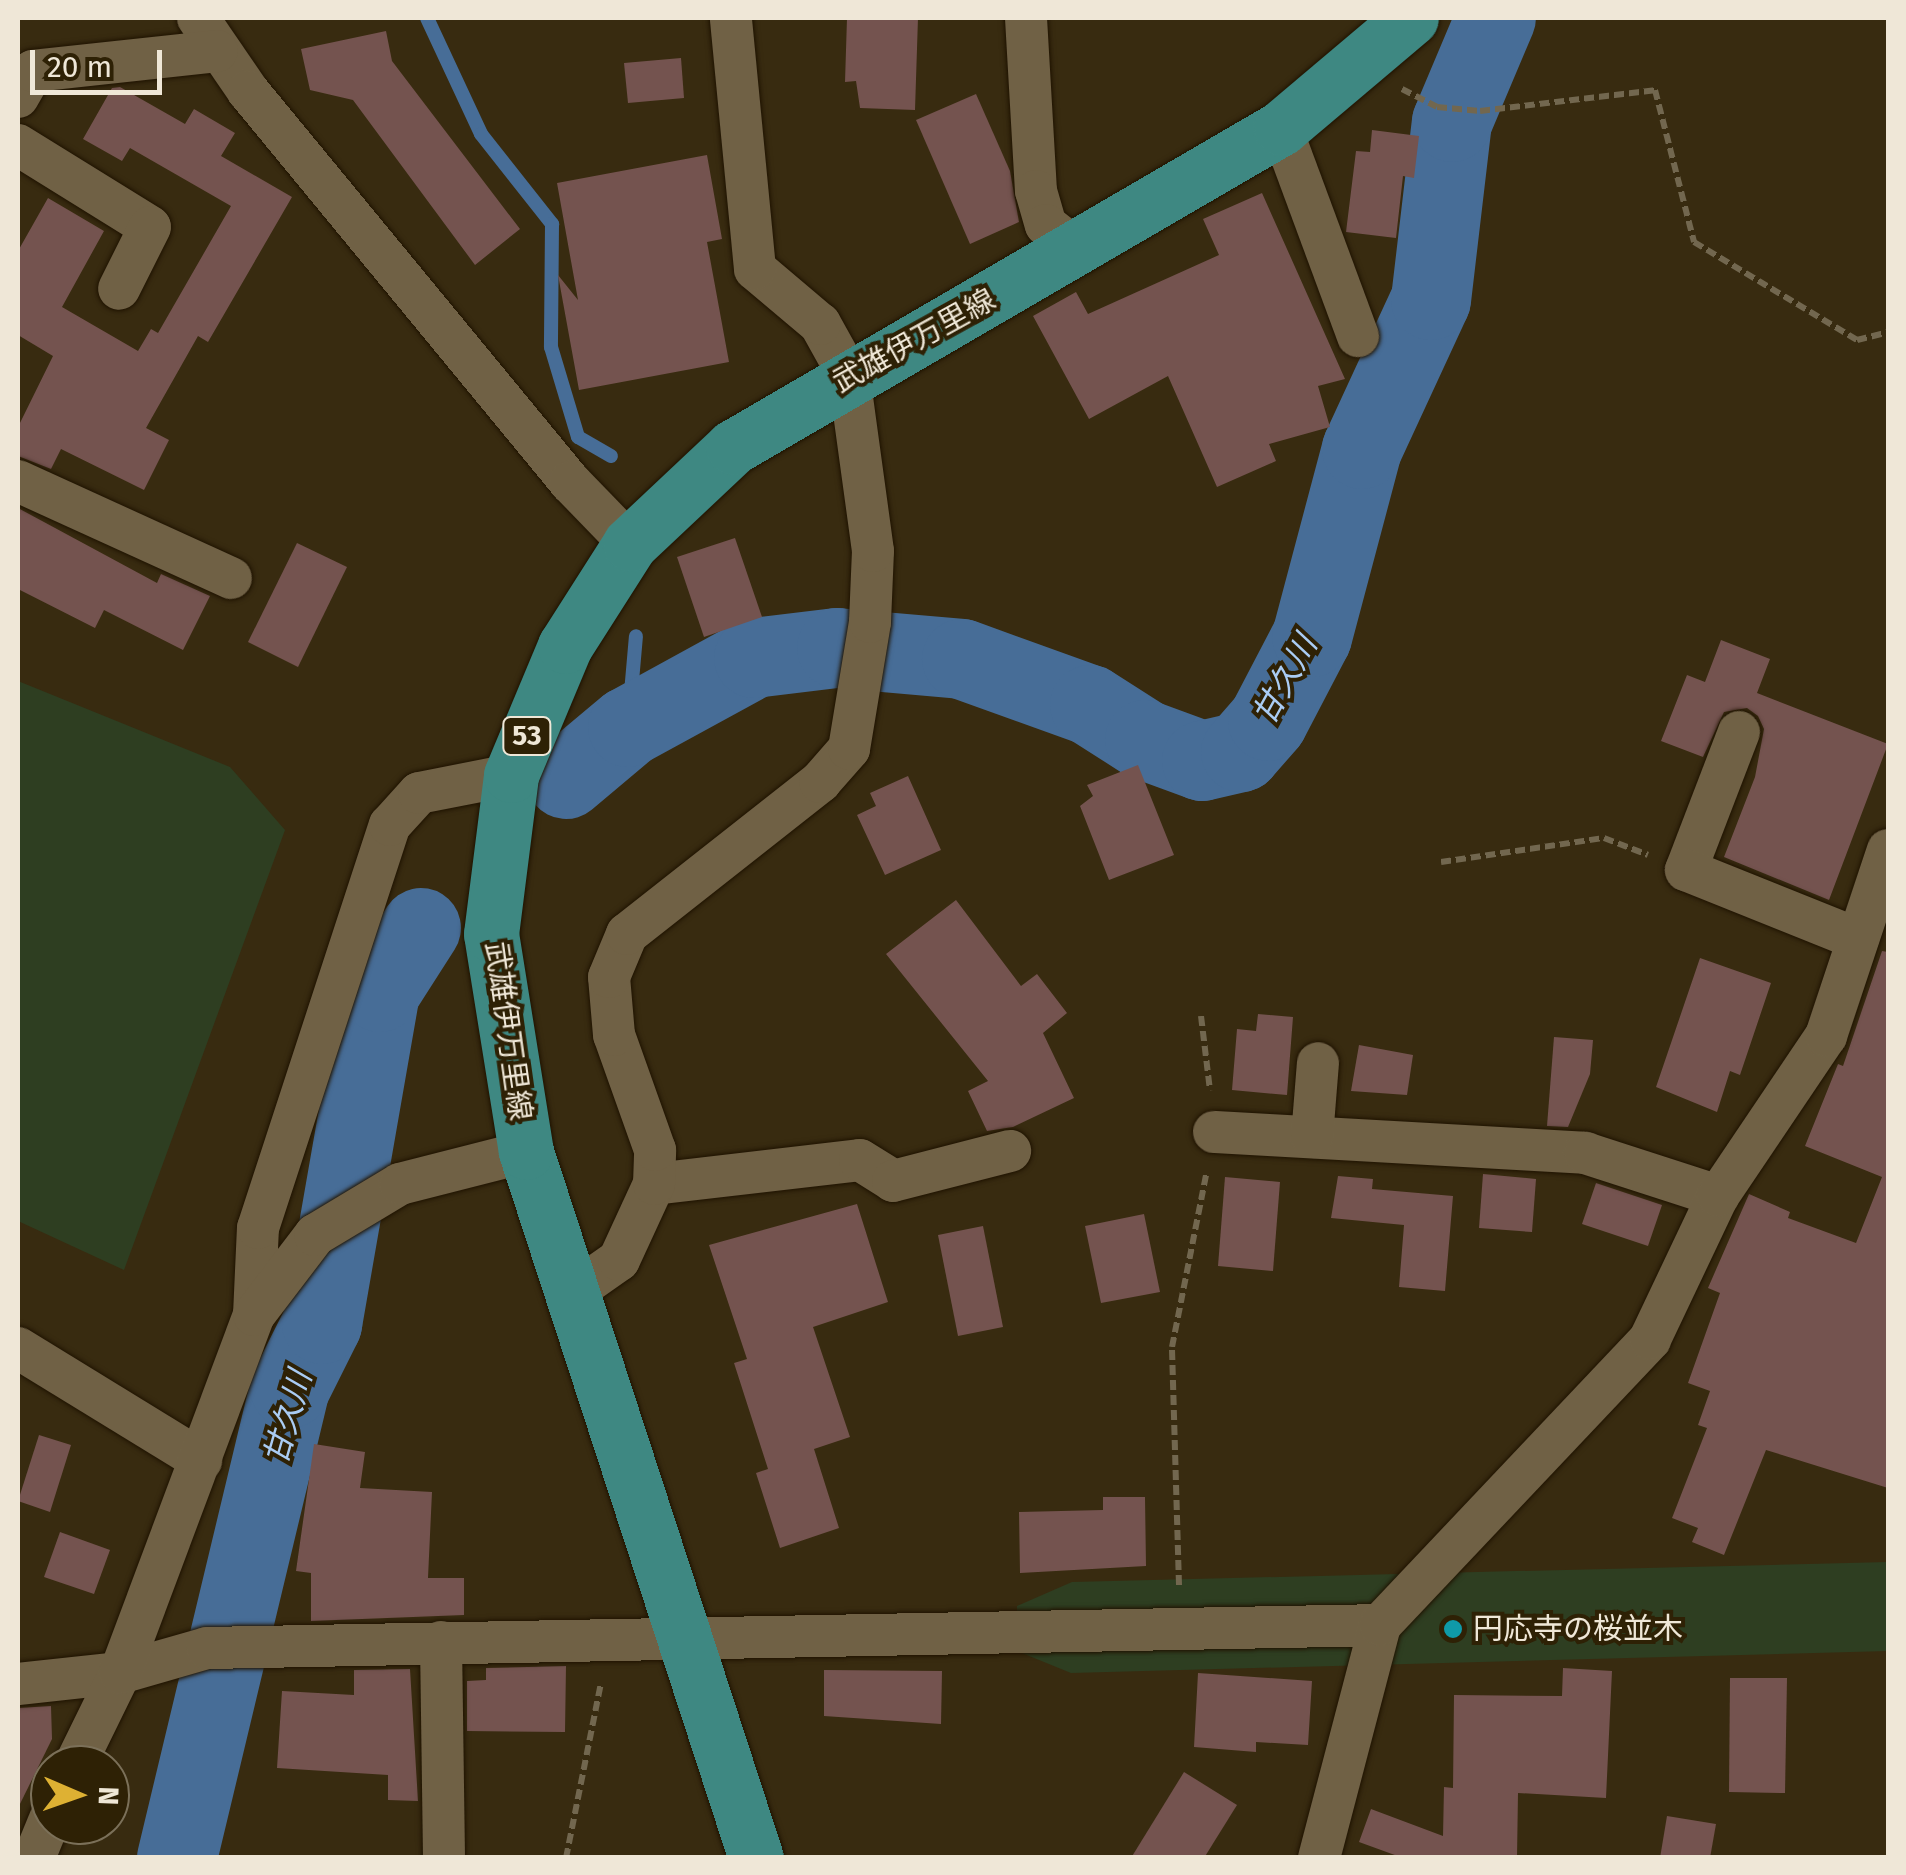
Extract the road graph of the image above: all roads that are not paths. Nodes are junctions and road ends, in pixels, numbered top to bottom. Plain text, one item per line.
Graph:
1 (730, 18) edge
2 (1026, 18) edge
3 (1411, 18) edge
4 (208, 34) edge
5 (18, 98) edge
6 (1280, 128) junction
7 (18, 144) edge
8 (1080, 251) junction
9 (119, 290) dead end
10 (1358, 336) dead end
11 (849, 376) junction
12 (18, 481) edge
13 (630, 544) junction
14 (231, 578) dead end
15 (1738, 732) dead end
16 (511, 774) junction
17 (1888, 850) edge
18 (1858, 939) junction
19 (1318, 1063) dead end
20 (1214, 1132) road end
21 (1312, 1137) junction
22 (1010, 1150) dead end
23 (526, 1152) junction
24 (654, 1184) junction
25 (1718, 1196) junction
26 (572, 1294) junction
27 (254, 1315) junction
28 (18, 1348) edge
29 (201, 1460) junction
30 (1380, 1625) junction
31 (441, 1642) junction
32 (688, 1643) junction
33 (120, 1673) junction
34 (18, 1684) edge
35 (85, 1745) edge
36 (444, 1858) edge
37 (756, 1858) edge
38 (1318, 1858) edge

1 - 11 street
2 - 8 street
3 - 6 main road, 武雄伊万里線 / 53
4 - 5 street
4 - 13 street
6 - 8 main road, 武雄伊万里線 / 53
6 - 10 street
7 - 9 street
8 - 11 main road, 武雄伊万里線 / 53
11 - 13 main road, 武雄伊万里線 / 53
11 - 24 street
12 - 14 street
13 - 16 main road, 武雄伊万里線 / 53
15 - 18 street
16 - 23 main road, 武雄伊万里線 / 53
16 - 27 street
17 - 18 street
18 - 25 street
19 - 21 street
20 - 21 street
21 - 25 street
22 - 24 street
23 - 26 main road, 武雄伊万里線 / 53
23 - 27 street
24 - 26 street
25 - 30 street
26 - 32 main road, 武雄伊万里線 / 53
27 - 29 street
28 - 29 street
29 - 33 street
30 - 32 street
30 - 38 street
31 - 32 street
31 - 33 street
31 - 36 street
32 - 37 main road, 武雄伊万里線 / 53
33 - 34 street
33 - 35 street

